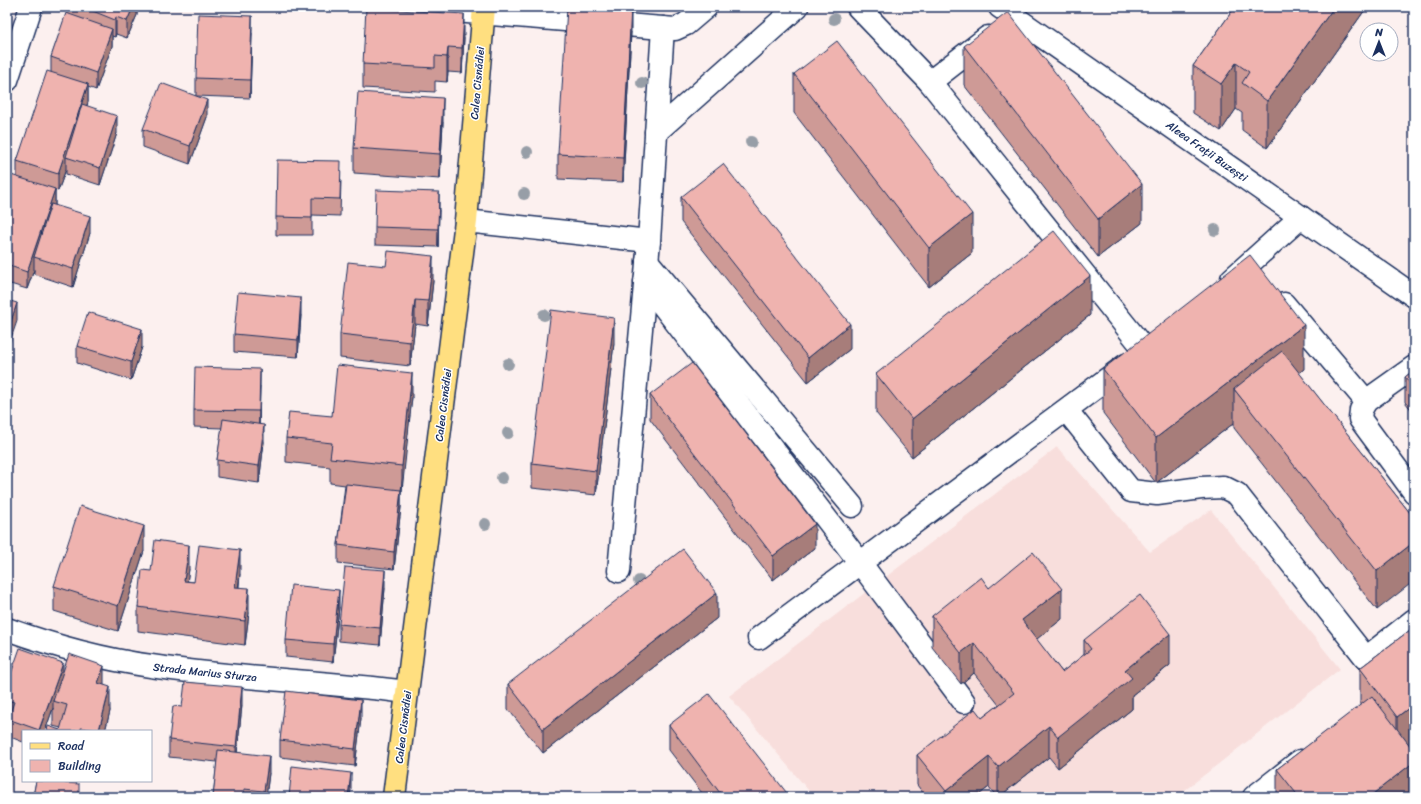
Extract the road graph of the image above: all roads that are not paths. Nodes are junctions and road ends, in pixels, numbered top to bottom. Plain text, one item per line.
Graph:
1 (31, 7) edge
2 (406, 7) edge
3 (706, 7) edge
4 (797, 7) edge
5 (858, 7) edge
6 (483, 10) edge
7 (553, 12) edge
8 (1008, 12) edge
9 (664, 28) junction
10 (7, 80) edge
11 (930, 82) junction
12 (656, 132) junction
13 (1301, 218) junction
14 (466, 221) junction
15 (647, 261) junction
16 (1260, 276) junction
17 (1216, 293) edge
18 (1414, 296) edge
19 (1163, 336) edge
20 (1146, 350) junction
21 (1414, 367) edge
22 (1366, 401) junction
23 (1067, 411) junction
24 (1414, 492) edge
25 (852, 506) dead end
26 (861, 564) junction
27 (619, 571) dead end
28 (1414, 620) edge
29 (7, 629) edge
30 (760, 638) dead end
31 (407, 692) junction
32 (964, 702) dead end
33 (1301, 761) edge
34 (394, 797) edge
35 (1254, 797) edge

1 - 10 street
2 - 6 street
3 - 9 street
4 - 12 street
5 - 11 street
6 - 7 street
6 - 14 main road, Calea Cisnădiei
7 - 9 street
8 - 11 street
8 - 13 street, Aleea Frații Buzești
9 - 12 street
11 - 20 street
12 - 15 street
13 - 16 street
13 - 18 street, Aleea Frații Buzești
14 - 15 street
14 - 31 main road, Calea Cisnădiei
15 - 25 street
15 - 26 street
15 - 27 street
16 - 17 street
16 - 22 street
19 - 20 street
20 - 23 street
21 - 22 street
22 - 24 street
23 - 26 street
23 - 28 street
26 - 30 street
26 - 32 street
29 - 31 street, Strada Marius Sturza
31 - 34 main road, Calea Cisnădiei
33 - 35 street

